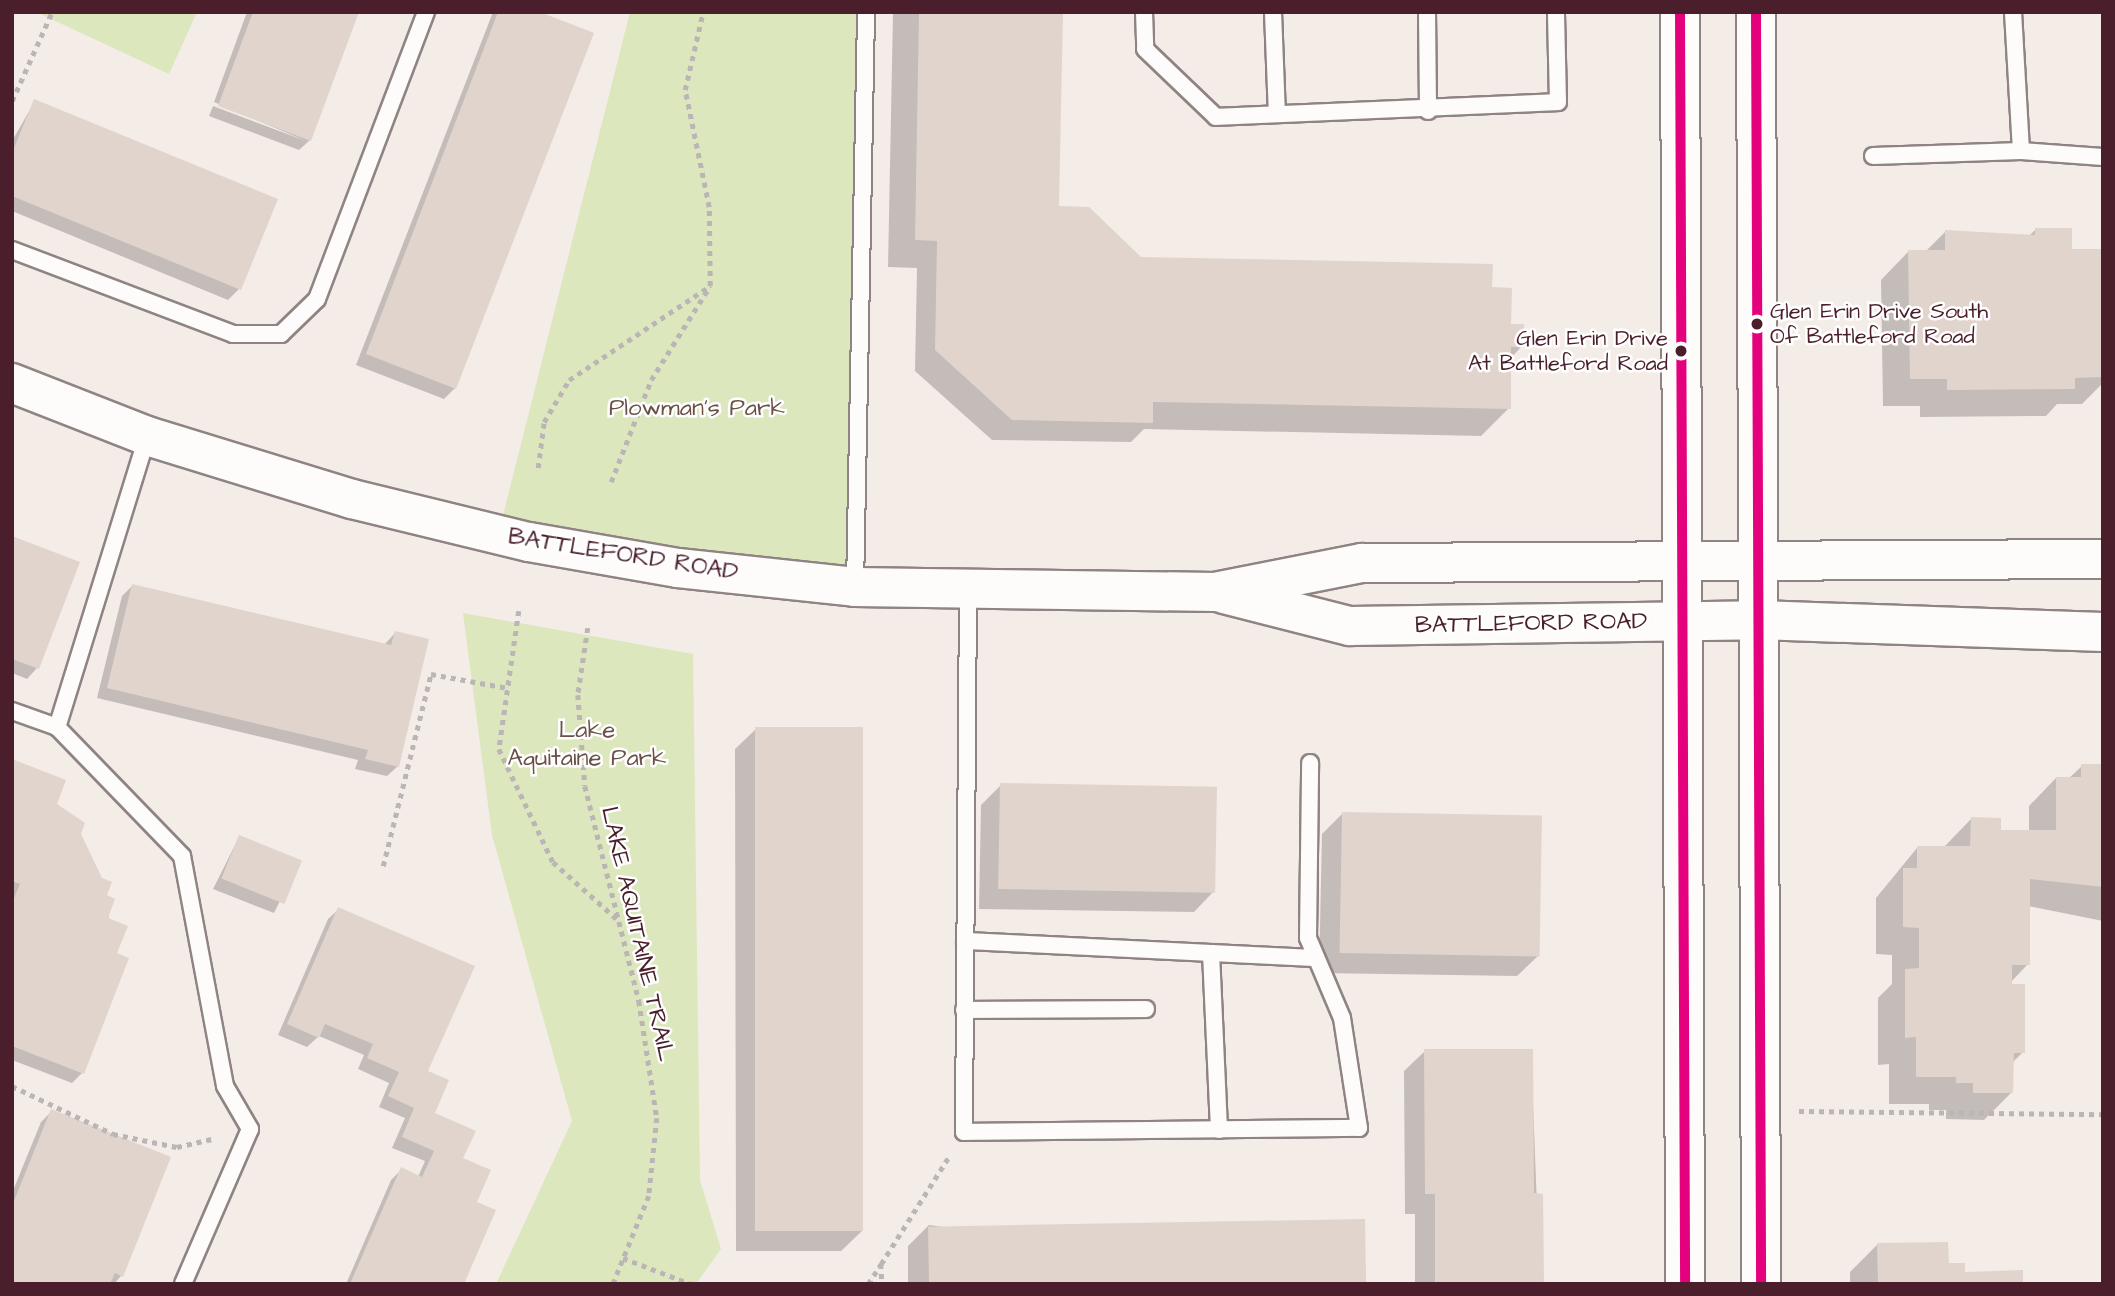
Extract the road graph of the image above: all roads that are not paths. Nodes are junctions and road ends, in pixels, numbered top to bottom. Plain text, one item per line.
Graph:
1 (426, 12) edge
2 (866, 12) edge
3 (1144, 12) edge
4 (1273, 12) edge
5 (1427, 12) edge
6 (1556, 12) edge
7 (1680, 12) edge
8 (1756, 12) edge
9 (2013, 12) edge
10 (1428, 111) junction
11 (1277, 114) junction
12 (2021, 151) junction
13 (1873, 156) dead end
14 (2103, 157) edge
15 (12, 250) edge
16 (12, 383) edge
17 (147, 436) junction
18 (1760, 556) junction
19 (1682, 557) junction
20 (2103, 559) edge
21 (855, 587) junction
22 (1215, 592) junction
23 (968, 593) junction
24 (1759, 620) junction
25 (1682, 622) junction
26 (2103, 632) edge
27 (12, 712) edge
28 (57, 727) junction
29 (1310, 763) dead end
30 (965, 941) junction
31 (1211, 953) junction
32 (1316, 958) junction
33 (1146, 1009) dead end
34 (964, 1010) junction
35 (1219, 1130) junction
36 (183, 1284) edge
37 (1685, 1284) edge
38 (1761, 1284) edge

1 - 15 lane
2 - 21 lane
3 - 11 lane
4 - 11 lane
5 - 10 lane
6 - 10 lane
7 - 19 street
8 - 18 street
9 - 12 lane
10 - 11 lane
12 - 13 lane
12 - 14 lane
16 - 17 street, BATTLEFORD ROAD
17 - 21 street, BATTLEFORD ROAD
17 - 28 lane
18 - 19 street, BATTLEFORD ROAD
18 - 20 street, BATTLEFORD ROAD
18 - 24 street
19 - 22 street, BATTLEFORD ROAD
19 - 25 street
21 - 23 street, BATTLEFORD ROAD
22 - 23 street, BATTLEFORD ROAD
22 - 25 street, BATTLEFORD ROAD
23 - 30 lane
24 - 25 street, BATTLEFORD ROAD
24 - 26 street, BATTLEFORD ROAD
24 - 38 street
25 - 37 street
27 - 28 lane
28 - 36 lane
29 - 32 lane
30 - 31 lane
30 - 34 lane
31 - 32 lane
31 - 35 lane
32 - 35 lane
33 - 34 lane
34 - 35 lane

